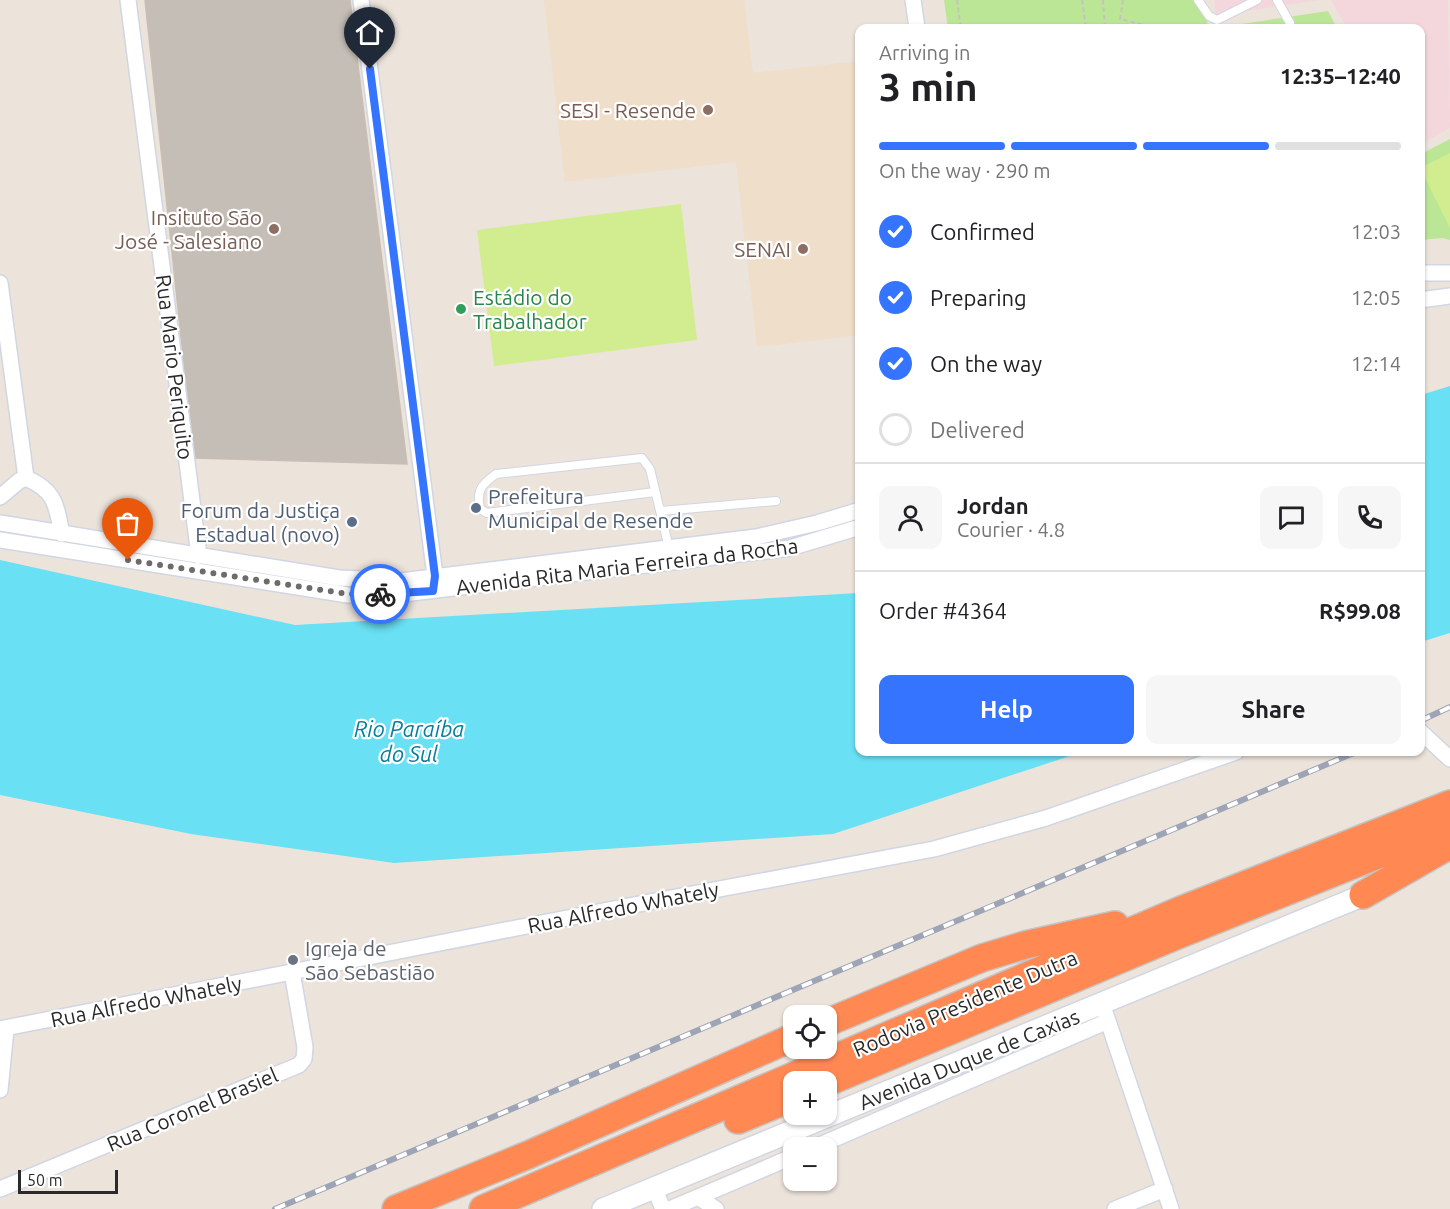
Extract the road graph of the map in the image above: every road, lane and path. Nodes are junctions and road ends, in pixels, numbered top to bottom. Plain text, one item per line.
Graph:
1 (128, 0) edge
2 (361, 0) edge
3 (913, 0) edge
4 (957, 0) edge
5 (1082, 0) edge
6 (1102, 0) edge
7 (1124, 0) edge
8 (1198, 0) edge
9 (1257, 0) edge
10 (1277, 0) edge
11 (1290, 23) dead end
12 (916, 24) edge
13 (960, 24) edge
14 (1085, 24) edge
15 (1105, 24) edge
16 (1140, 24) edge
17 (1425, 273) edge
18 (1450, 273) edge
19 (0, 283) edge
20 (1450, 296) edge
21 (1425, 299) edge
22 (4, 343) edge
23 (26, 478) junction
24 (655, 492) junction
25 (0, 497) edge
26 (776, 501) dead end
27 (661, 511) junction
28 (855, 512) edge
29 (0, 523) edge
30 (855, 528) edge
31 (62, 534) junction
32 (0, 540) edge
33 (669, 548) junction
34 (199, 556) junction
35 (434, 583) junction
36 (1425, 736) edge
37 (1224, 756) edge
38 (1450, 759) edge
39 (1450, 804) edge
40 (1450, 826) edge
41 (1450, 845) edge
42 (1450, 859) edge
43 (1363, 895) junction
44 (1181, 910) junction
45 (292, 972) junction
46 (1105, 1012) junction
47 (837, 1018) edge
48 (3, 1029) edge
49 (783, 1042) edge
50 (837, 1078) edge
51 (0, 1090) edge
52 (783, 1102) edge
53 (837, 1137) edge
54 (528, 1155) junction
55 (783, 1161) edge
56 (708, 1165) junction
57 (654, 1186) junction
58 (719, 1188) junction
59 (0, 1189) edge
60 (1165, 1190) junction
61 (698, 1197) junction
62 (396, 1209) edge
63 (475, 1209) edge
64 (483, 1209) edge
65 (527, 1209) edge
66 (603, 1209) edge
67 (663, 1209) edge
68 (670, 1209) edge
69 (716, 1209) edge
70 (1115, 1209) edge
71 (1171, 1209) edge

1 - 34 street, Rua Mario Periquito
2 - 35 street
3 - 12 street
4 - 13 path
5 - 14 path
6 - 15 path
7 - 16 path
8 - 9 lane
10 - 11 lane
17 - 18 street
19 - 22 street
20 - 21 street
22 - 23 street
23 - 25 street
23 - 31 street
24 - 24 lane
24 - 27 lane
26 - 27 lane
27 - 33 lane
28 - 33 street, Avenida Rita Maria Ferreira da Rocha
29 - 31 street, Avenida Rita Maria Ferreira da Rocha
30 - 35 street, Avenida Rita Maria Ferreira da Rocha
31 - 34 street, Avenida Rita Maria Ferreira da Rocha
32 - 35 street, Avenida Rita Maria Ferreira da Rocha
33 - 35 street, Avenida Rita Maria Ferreira da Rocha
34 - 35 street, Avenida Rita Maria Ferreira da Rocha
36 - 38 street
37 - 45 street, Rua Alfredo Whately
39 - 44 highway, Rodovia Presidente Dutra
40 - 50 highway, Rodovia Presidente Dutra
41 - 43 highway
42 - 43 street, Avenida Duque de Caxias
43 - 46 street, Avenida Duque de Caxias
44 - 47 highway
44 - 64 highway, Rodovia Presidente Dutra
45 - 48 street, Rua Alfredo Whately
45 - 59 street, Rua Coronel Brasiel
46 - 53 street, Avenida Duque de Caxias
46 - 56 street, Avenida Duque de Caxias
46 - 60 street
48 - 51 street
49 - 54 highway
52 - 65 highway
54 - 62 highway
54 - 63 highway
55 - 58 street
56 - 57 street, Avenida Duque de Caxias
56 - 58 street
57 - 66 street, Avenida Duque de Caxias
57 - 67 street
58 - 61 street
60 - 70 street
60 - 71 street
61 - 68 street
61 - 69 street

